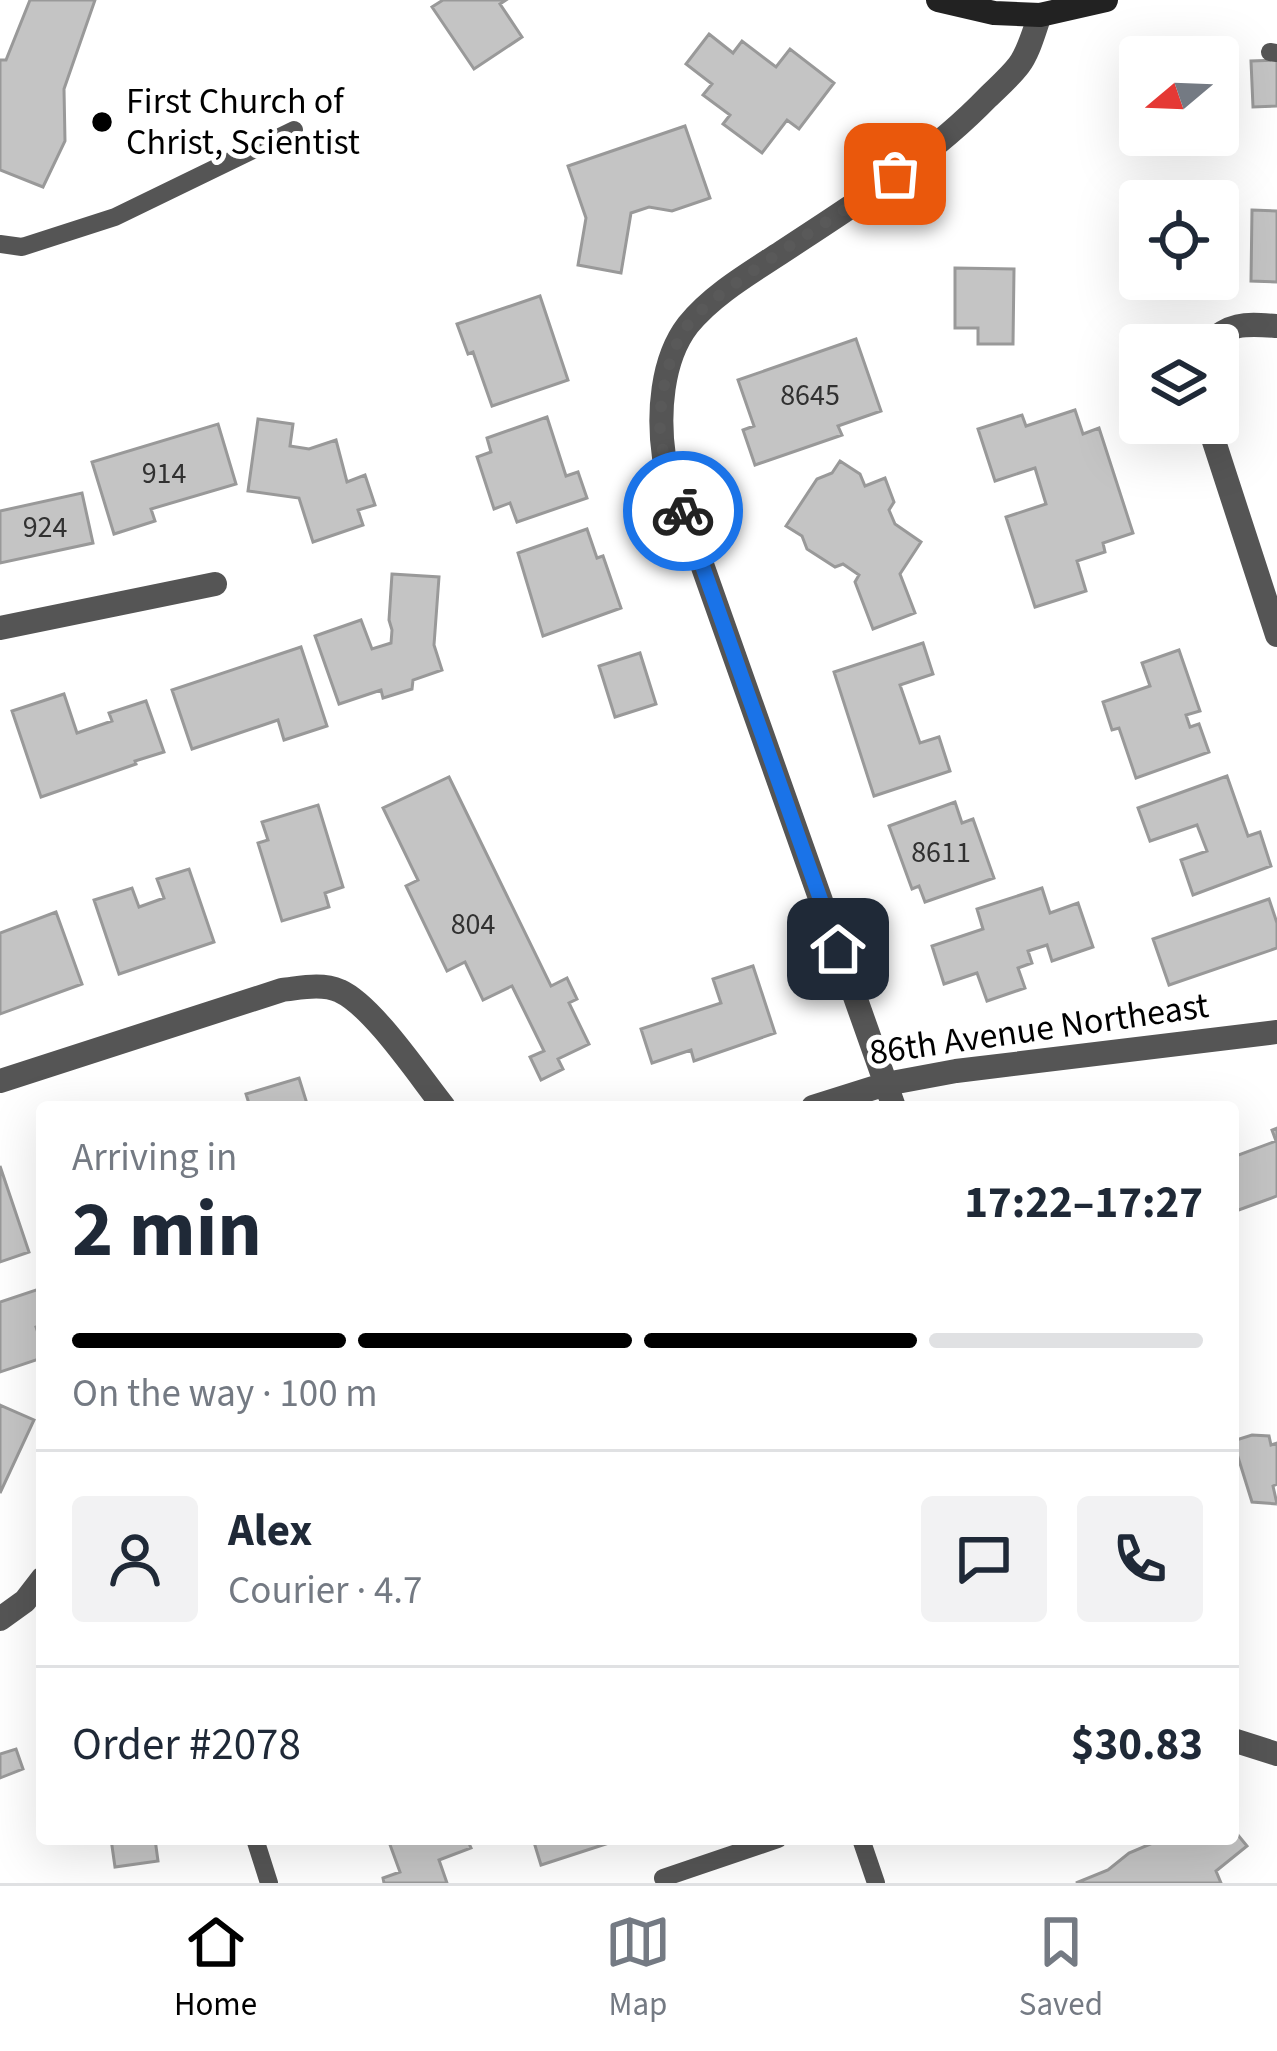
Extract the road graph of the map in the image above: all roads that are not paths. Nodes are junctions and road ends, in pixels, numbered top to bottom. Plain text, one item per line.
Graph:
1 (938, 0) edge
2 (1106, 0) edge
3 (1040, 15) junction
4 (295, 130) dead end
5 (0, 244) edge
6 (1239, 326) edge
7 (1277, 326) edge
8 (1215, 444) edge
9 (215, 584) dead end
10 (0, 628) edge
11 (1277, 635) edge
12 (1277, 1031) edge
13 (0, 1081) edge
14 (890, 1095) edge
15 (439, 1101) edge
16 (852, 1101) edge
17 (36, 1587) edge
18 (0, 1619) edge
19 (1239, 1742) edge
20 (1277, 1754) edge
21 (257, 1845) edge
22 (760, 1845) edge
23 (863, 1845) edge
24 (663, 1878) dead end
25 (269, 1883) edge
26 (877, 1883) edge

1 - 3 street
2 - 3 street
3 - 14 street
4 - 5 lane
6 - 7 street
8 - 11 street
9 - 10 street
12 - 14 street, 86th Avenue Northeast
13 - 15 street
14 - 16 street, 86th Avenue Northeast
17 - 18 street
19 - 20 street
21 - 25 lane
22 - 24 lane
23 - 26 lane

